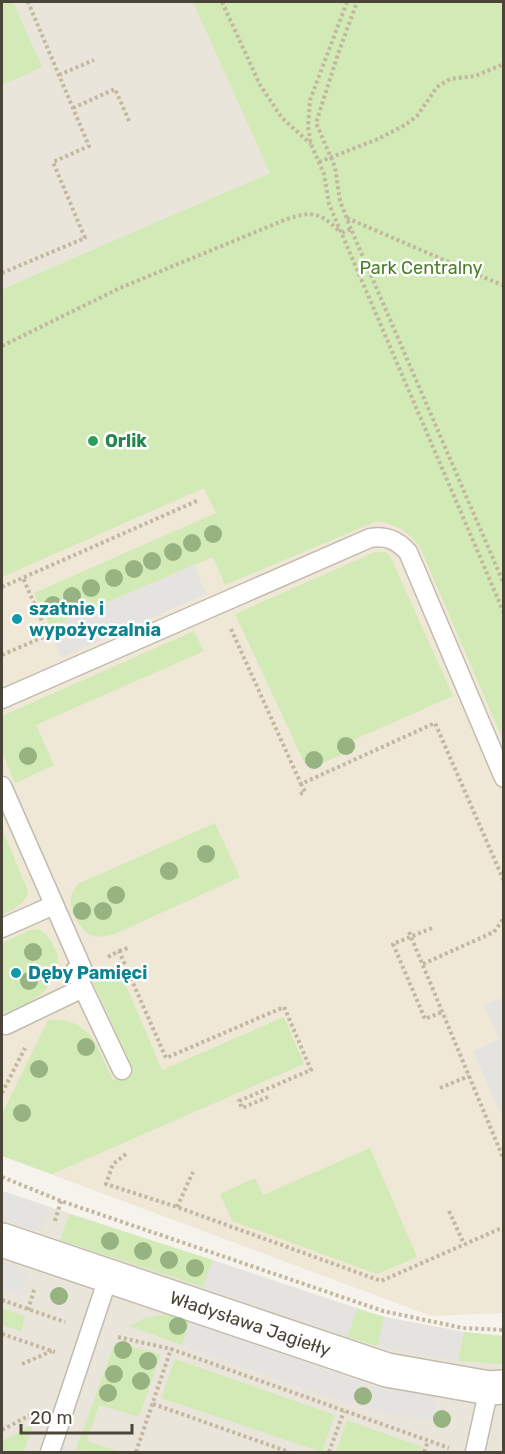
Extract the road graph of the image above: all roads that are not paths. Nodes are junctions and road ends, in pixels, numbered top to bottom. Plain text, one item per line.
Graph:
1 (2, 699) edge
2 (504, 778) edge
3 (2, 786) edge
4 (54, 905) junction
5 (2, 928) edge
6 (83, 988) junction
7 (6, 1025) dead end
8 (122, 1070) dead end
9 (2, 1240) edge
10 (109, 1275) junction
11 (496, 1387) edge
12 (50, 1452) edge
13 (475, 1452) edge

1 - 2 lane
3 - 4 lane
4 - 5 lane
4 - 6 lane
6 - 7 lane
6 - 8 lane
9 - 10 street, Władysława Jagiełły
10 - 11 street, Władysława Jagiełły
10 - 12 lane
11 - 13 lane

